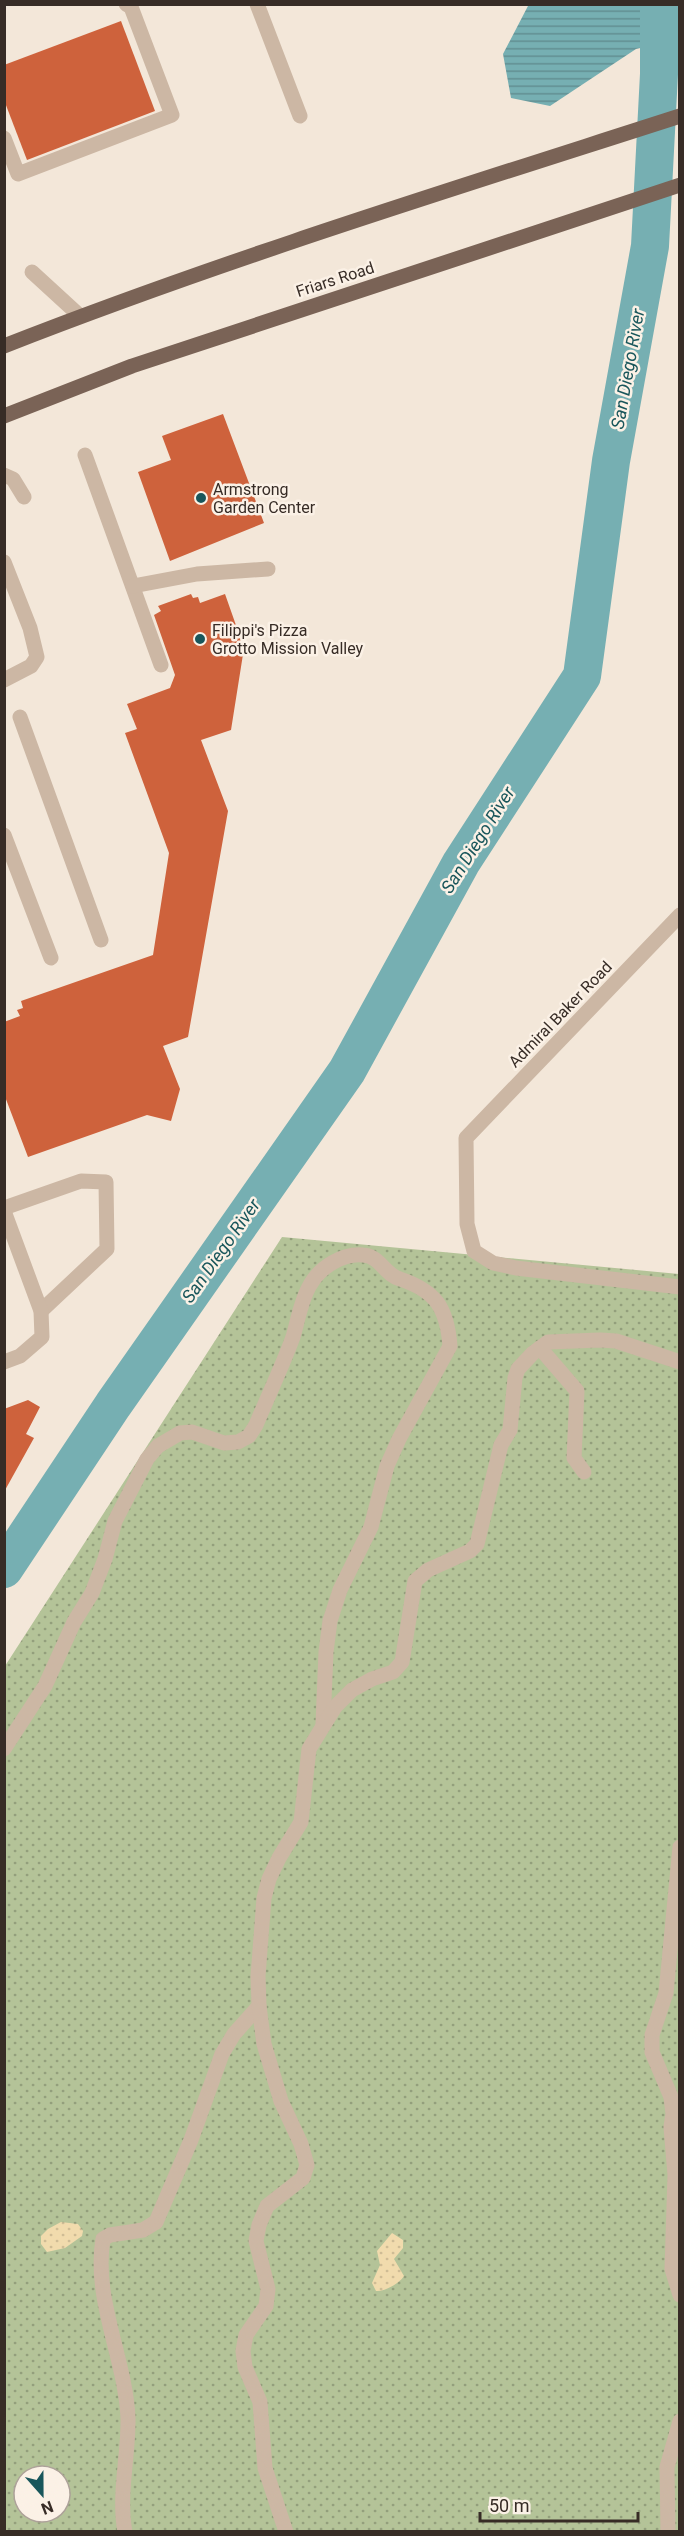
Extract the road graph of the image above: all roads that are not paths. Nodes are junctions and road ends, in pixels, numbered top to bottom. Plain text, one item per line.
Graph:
1 (126, 4) edge
2 (257, 4) edge
3 (300, 116) dead end
4 (680, 116) edge
5 (4, 138) edge
6 (680, 185) edge
7 (32, 272) dead end
8 (80, 316) junction
9 (4, 346) edge
10 (4, 416) edge
11 (85, 455) dead end
12 (4, 475) edge
13 (24, 497) dead end
14 (4, 562) edge
15 (268, 569) dead end
16 (133, 586) junction
17 (161, 665) dead end
18 (4, 680) edge
19 (20, 717) dead end
20 (4, 835) edge
21 (680, 915) edge
22 (101, 940) dead end
23 (51, 958) dead end
24 (4, 1209) edge
25 (680, 1287) edge
26 (41, 1311) junction
27 (540, 1348) junction
28 (4, 1362) edge
29 (680, 1362) edge
30 (584, 1472) dead end
31 (323, 1727) junction
32 (4, 1749) edge
33 (680, 1846) edge
34 (259, 2006) junction
35 (680, 2295) edge
36 (680, 2421) edge
37 (125, 2532) edge
38 (286, 2532) edge
39 (668, 2532) edge

1 - 5 street
2 - 3 street
4 - 8 main road
6 - 10 main road, Friars Road
7 - 8 street
8 - 9 main road
11 - 16 street
12 - 13 street
14 - 18 street
15 - 16 street
16 - 17 street
19 - 22 street
20 - 23 street
21 - 25 street, Admiral Baker Road
24 - 26 street
24 - 26 street
26 - 28 street
27 - 29 street
27 - 30 street
27 - 31 street
31 - 32 street
31 - 34 street
33 - 35 street
34 - 37 street
34 - 38 street
36 - 39 street

